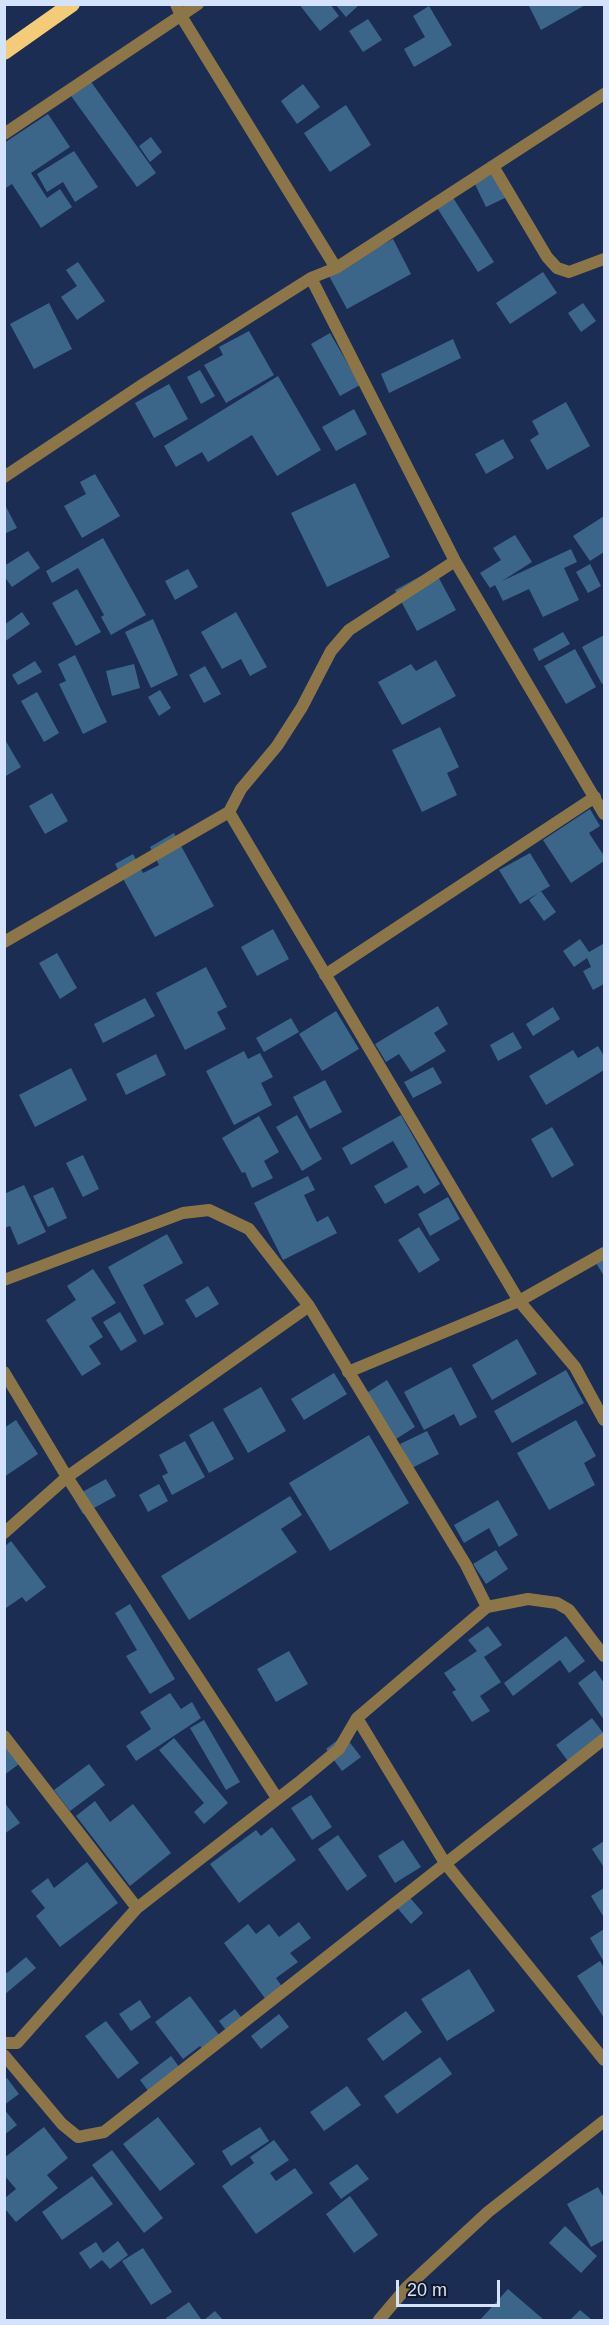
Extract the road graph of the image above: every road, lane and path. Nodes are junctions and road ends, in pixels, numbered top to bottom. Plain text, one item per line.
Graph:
1 (72, 4) edge
2 (198, 4) edge
3 (178, 10) edge
4 (4, 52) edge
5 (604, 94) edge
6 (4, 134) edge
7 (493, 166) junction
8 (604, 259) edge
9 (336, 268) junction
10 (311, 278) junction
11 (4, 477) edge
12 (455, 561) junction
13 (595, 797) junction
14 (229, 812) junction
15 (604, 814) edge
16 (4, 942) edge
17 (325, 975) junction
18 (604, 1253) edge
19 (4, 1280) edge
20 (519, 1300) junction
21 (309, 1306) junction
22 (4, 1372) edge
23 (348, 1372) junction
24 (604, 1420) edge
25 (67, 1477) junction
26 (4, 1533) edge
27 (487, 1607) junction
28 (604, 1656) edge
29 (357, 1718) junction
30 (4, 1736) edge
31 (604, 1739) edge
32 (277, 1798) junction
33 (445, 1863) junction
34 (137, 1908) junction
35 (4, 2043) edge
36 (4, 2055) edge
37 (604, 2060) edge
38 (604, 2121) edge
39 (380, 2320) edge

1 - 4 highway
2 - 3 street
3 - 6 street
3 - 9 street
5 - 7 street
7 - 8 street
7 - 9 street
9 - 10 street
10 - 11 street
10 - 12 street
12 - 13 street
12 - 14 street
13 - 15 street
13 - 17 street
14 - 16 street
14 - 17 street
17 - 20 street
18 - 20 street
19 - 21 street
20 - 23 street
20 - 24 street
21 - 23 street
21 - 25 street
22 - 25 street
23 - 27 street
25 - 26 street
25 - 32 street
27 - 28 street
27 - 29 street
29 - 32 street
29 - 33 street
30 - 34 street
31 - 33 street
32 - 34 street
33 - 36 street
33 - 37 street
34 - 35 street
38 - 39 street

